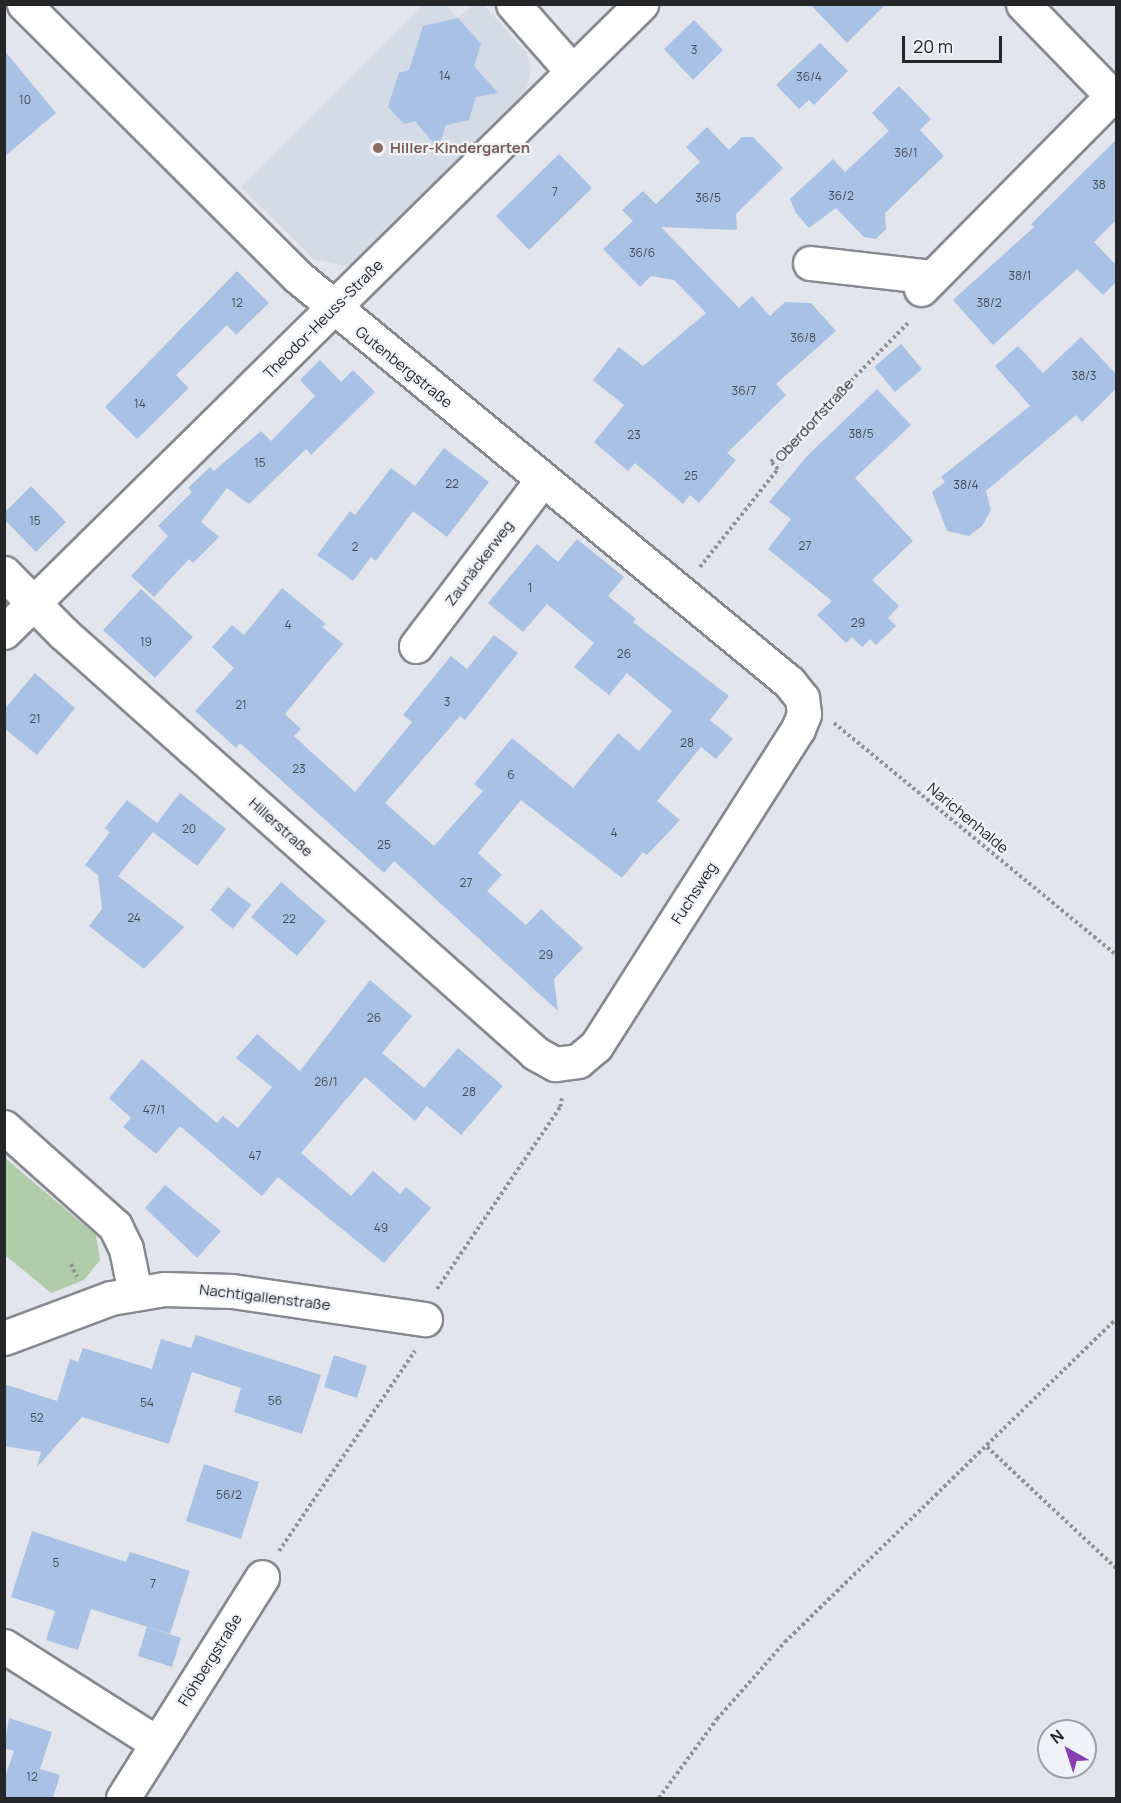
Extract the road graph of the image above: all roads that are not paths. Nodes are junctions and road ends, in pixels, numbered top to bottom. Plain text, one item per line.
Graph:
1 (24, 4) edge
2 (513, 4) edge
3 (641, 4) edge
4 (1023, 4) edge
5 (571, 70) junction
6 (1114, 98) edge
7 (810, 263) dead end
8 (335, 310) junction
9 (542, 480) junction
10 (4, 573) edge
11 (34, 604) junction
12 (4, 632) edge
13 (416, 646) dead end
14 (804, 706) joint
15 (567, 1064) joint
16 (4, 1127) edge
17 (135, 1293) junction
18 (425, 1320) dead end
19 (4, 1338) edge
20 (262, 1577) dead end
21 (4, 1646) edge
22 (157, 1743) junction
23 (123, 1798) edge

1 - 8 street, Gutenbergstraße
2 - 5 street
3 - 5 street, Theodor-Heuss-Straße
4 - 6 street
5 - 8 street, Theodor-Heuss-Straße
6 - 7 street
8 - 9 street, Gutenbergstraße
8 - 11 street, Theodor-Heuss-Straße
9 - 13 street, Zaunäckerweg
9 - 14 street, Gutenbergstraße
10 - 11 street, Hillerstraße
11 - 12 street, Theodor-Heuss-Straße
11 - 15 street, Hillerstraße
14 - 15 street, Fuchsweg
16 - 17 street
17 - 18 street, Nachtigallenstraße
17 - 19 street, Nachtigallenstraße
20 - 22 street, Flöhbergstraße
21 - 22 street
22 - 23 street, Flöhbergstraße

